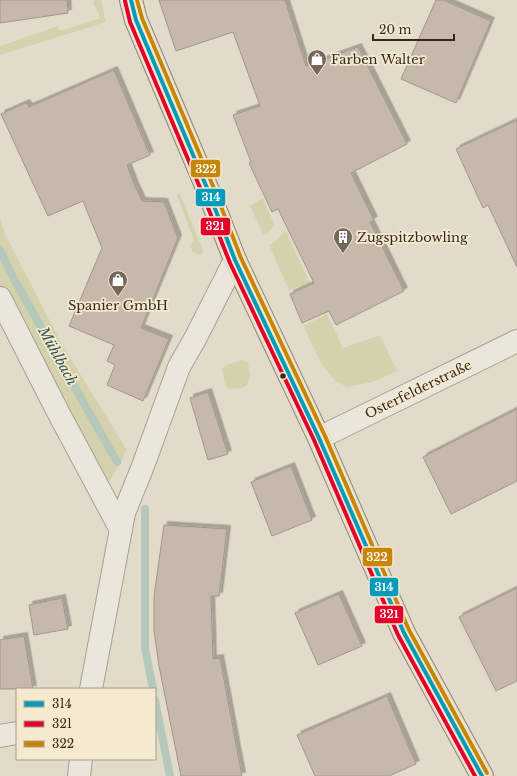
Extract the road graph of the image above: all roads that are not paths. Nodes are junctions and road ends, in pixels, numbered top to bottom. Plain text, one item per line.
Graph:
1 (131, 0) edge
2 (235, 260) junction
3 (0, 298) edge
4 (517, 341) edge
5 (318, 438) junction
6 (122, 521) junction
7 (91, 688) edge
8 (16, 733) edge
9 (0, 736) edge
10 (81, 760) edge
11 (79, 776) edge
12 (482, 776) edge

1 - 2 main road
2 - 5 main road
2 - 6 street
3 - 6 street
4 - 5 street, Osterfelderstraße
5 - 12 main road
6 - 7 street
8 - 9 street
10 - 11 street

